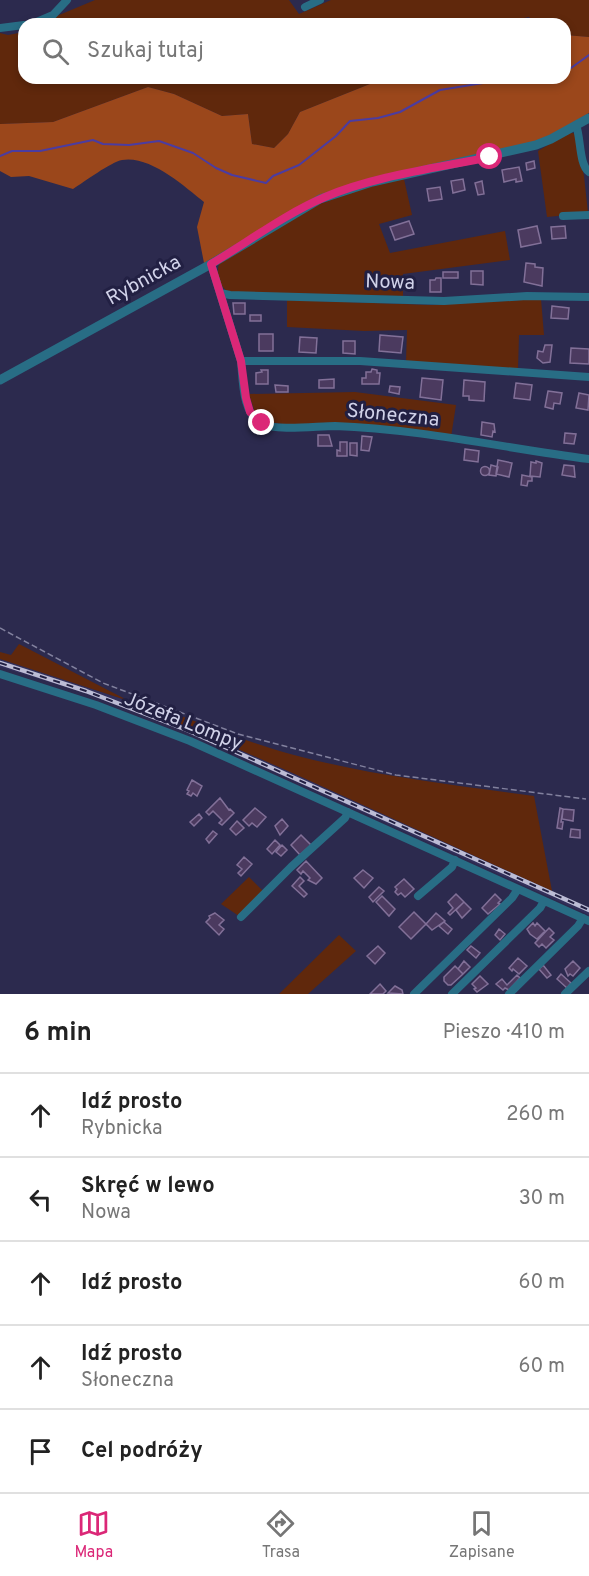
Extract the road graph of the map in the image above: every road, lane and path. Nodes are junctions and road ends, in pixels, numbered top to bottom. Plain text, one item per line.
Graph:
1 (67, 0) edge
2 (320, 0) edge
3 (305, 7) dead end
4 (46, 18) edge
5 (18, 26) edge
6 (0, 28) edge
7 (589, 118) edge
8 (576, 125) junction
9 (589, 172) edge
10 (589, 215) edge
11 (563, 216) dead end
12 (211, 264) junction
13 (220, 293) junction
14 (589, 297) edge
15 (241, 361) junction
16 (589, 377) edge
17 (0, 380) edge
18 (589, 459) edge
19 (0, 628) edge
20 (0, 674) edge
21 (164, 706) junction
22 (171, 733) junction
23 (586, 799) dead end
24 (348, 812) junction
25 (455, 861) junction
26 (518, 889) junction
27 (418, 896) dead end
28 (544, 901) junction
29 (241, 917) dead end
30 (586, 919) edge
31 (589, 971) edge
32 (414, 994) edge
33 (452, 994) edge
34 (509, 994) edge
35 (565, 994) edge

1 - 4 street
2 - 3 street
5 - 6 street
7 - 8 street, Rybnicka
8 - 9 street
8 - 12 street, Rybnicka
10 - 11 street
12 - 13 street
12 - 17 street, Rybnicka
13 - 14 street, Nowa
13 - 15 street, Słoneczna
15 - 16 street
15 - 18 street, Słoneczna
19 - 21 path
20 - 22 street, Józefa Lompy
21 - 22 path
21 - 23 path
22 - 24 street, Józefa Lompy
24 - 25 street, Józefa Lompy
24 - 29 street
25 - 26 street, Józefa Lompy
25 - 27 street
26 - 28 street, Józefa Lompy
26 - 32 street
28 - 30 street, Józefa Lompy
28 - 33 street
30 - 34 street, Józefa Lompy
31 - 35 street

